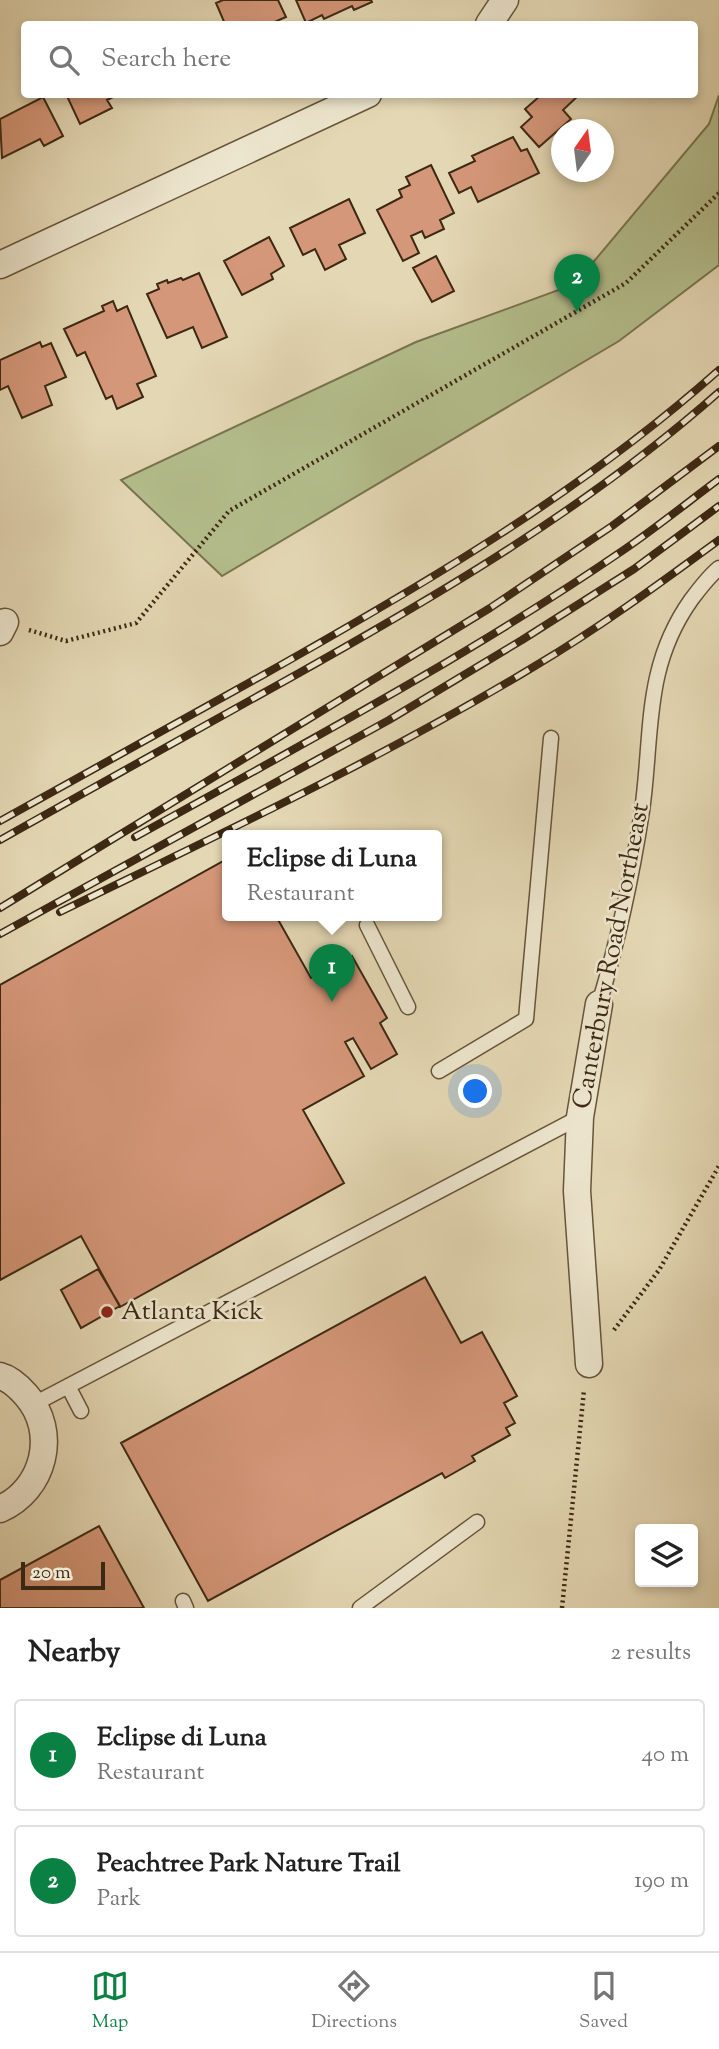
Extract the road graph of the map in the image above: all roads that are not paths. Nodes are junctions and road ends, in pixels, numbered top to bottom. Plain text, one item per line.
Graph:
1 (505, 0) edge
2 (491, 21) edge
3 (359, 98) edge
4 (0, 265) edge
5 (719, 568) edge
6 (551, 738) dead end
7 (367, 925) dead end
8 (599, 1004) joint
9 (408, 1007) dead end
10 (439, 1070) dead end
11 (580, 1117) junction
12 (589, 1364) road end
13 (0, 1376) edge
14 (68, 1386) junction
15 (34, 1404) junction
16 (81, 1411) dead end
17 (0, 1510) edge
18 (477, 1522) dead end
19 (360, 1608) edge

1 - 2 street
3 - 4 street
5 - 8 lane, Canterbury Road Northeast
6 - 10 lane
7 - 9 lane
8 - 11 street, Canterbury Road Northeast
11 - 12 street, Canterbury Road Northeast
11 - 14 lane
13 - 15 street
14 - 15 lane
14 - 16 lane
15 - 17 street
18 - 19 lane

